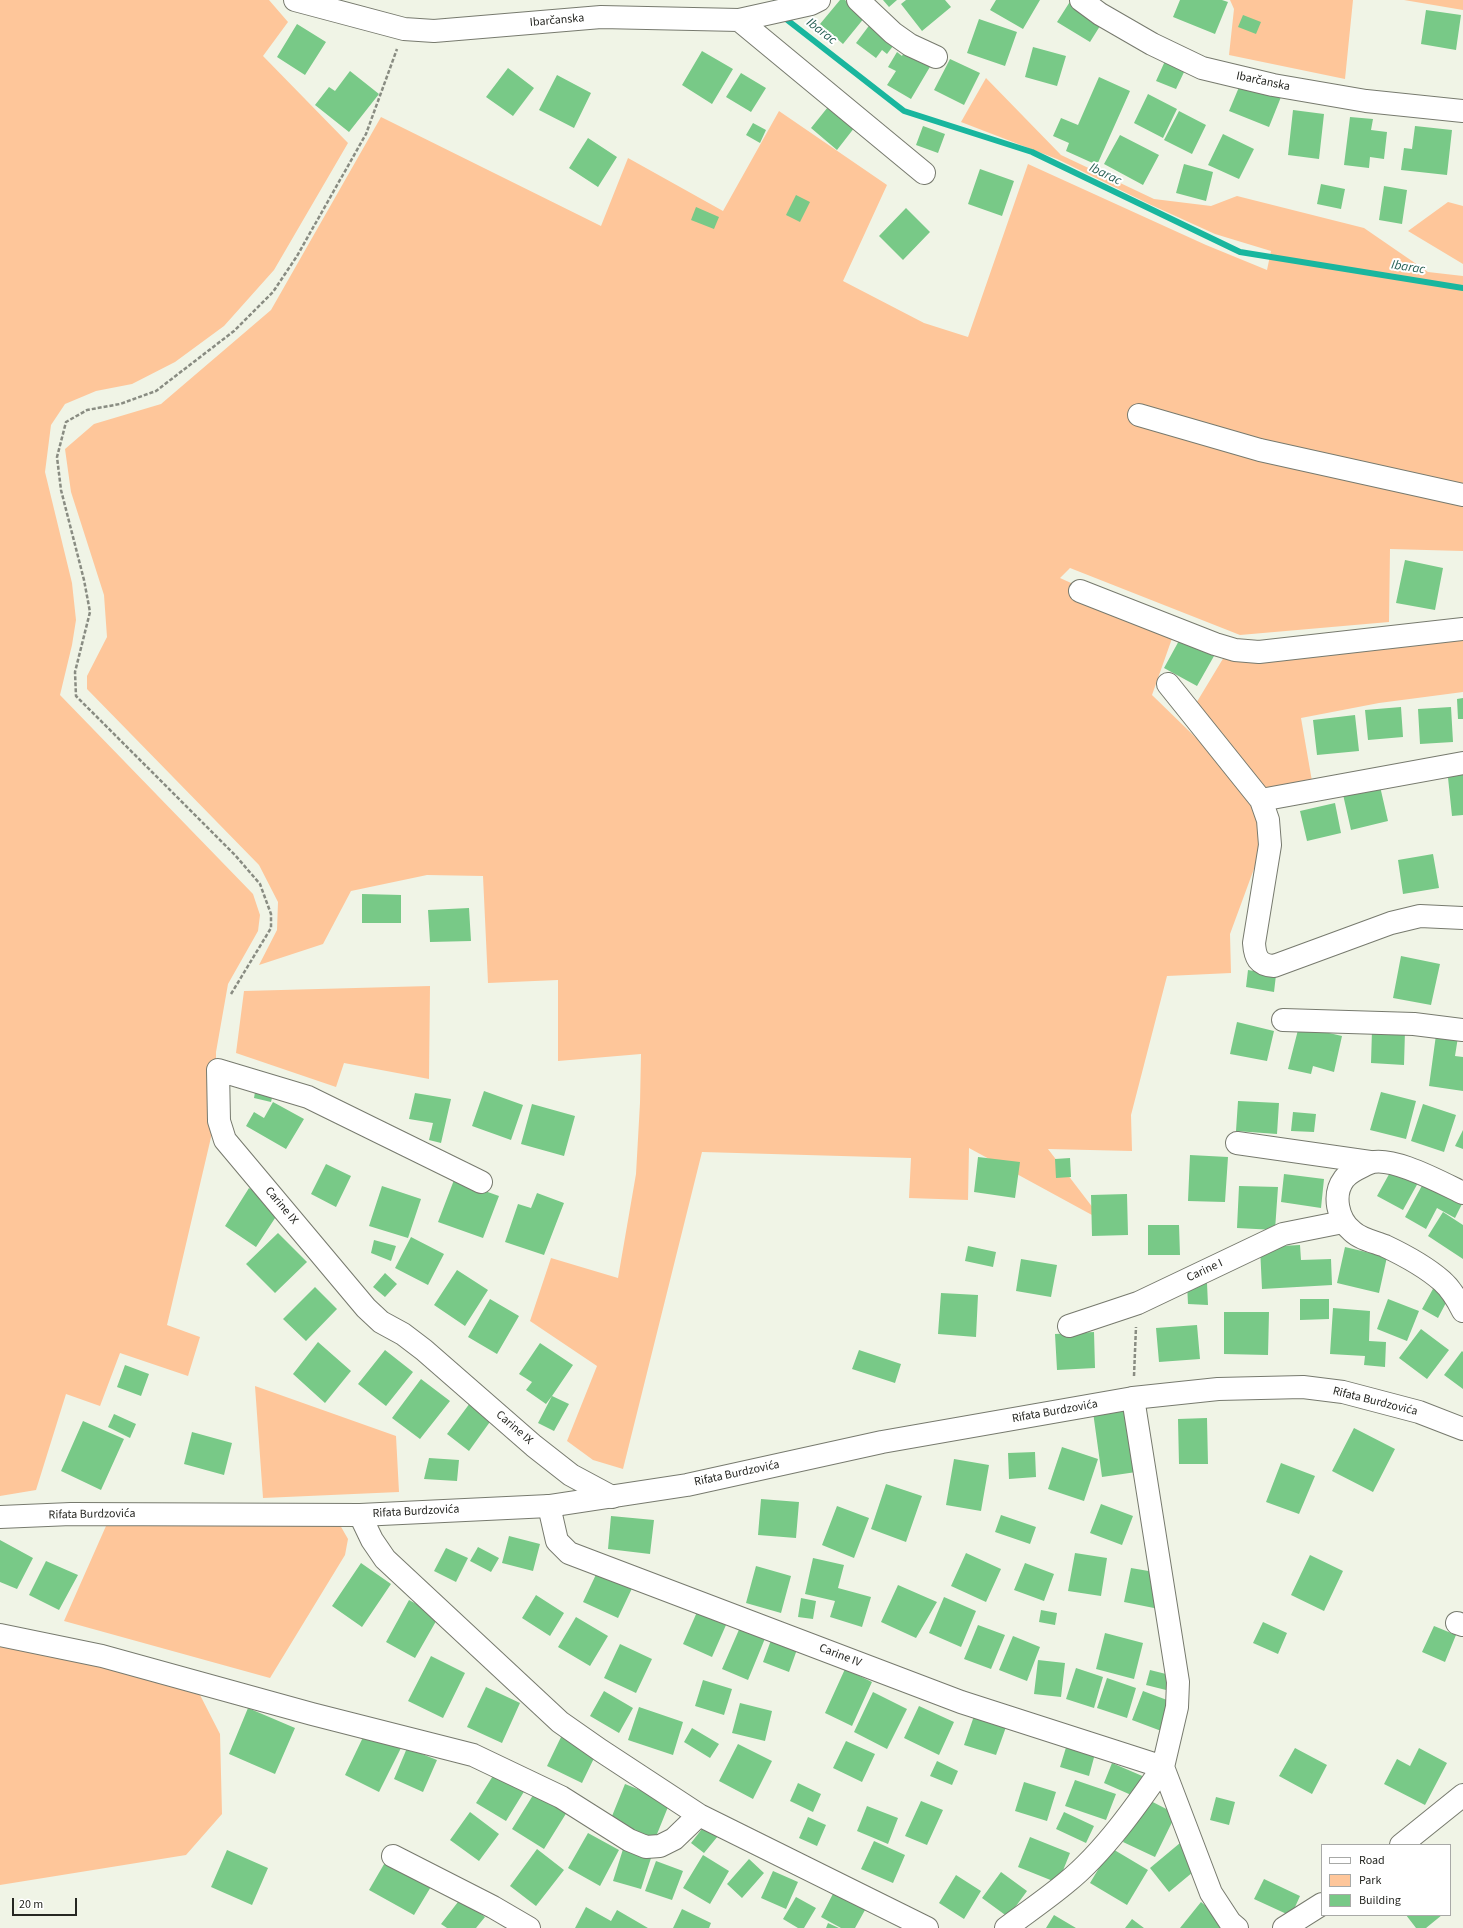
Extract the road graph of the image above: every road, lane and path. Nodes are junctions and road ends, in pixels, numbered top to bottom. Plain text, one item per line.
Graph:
1 (295, 0) edge
2 (858, 0) edge
3 (1081, 0) edge
4 (815, 2) edge
5 (739, 20) junction
6 (404, 29) junction
7 (936, 57) dead end
8 (1463, 111) edge
9 (924, 173) dead end
10 (1139, 415) dead end
11 (1463, 495) edge
12 (1080, 591) dead end
13 (1463, 629) edge
14 (1168, 684) dead end
15 (1463, 763) edge
16 (1261, 800) junction
17 (1463, 918) edge
18 (231, 994) dead end
19 (1283, 1020) dead end
20 (1463, 1030) edge
21 (1237, 1143) dead end
22 (1370, 1162) junction
23 (481, 1182) dead end
24 (1463, 1193) edge
25 (1343, 1222) junction
26 (1138, 1302) junction
27 (1463, 1310) edge
28 (1069, 1326) dead end
29 (1133, 1398) junction
30 (1463, 1429) edge
31 (612, 1497) junction
32 (549, 1506) junction
33 (360, 1515) junction
34 (0, 1517) edge
35 (0, 1635) edge
36 (1163, 1767) junction
37 (1463, 1795) edge
38 (699, 1815) junction
39 (1402, 1844) edge
40 (393, 1856) dead end
41 (1321, 1905) edge
42 (529, 1928) edge
43 (927, 1928) edge
44 (1006, 1928) edge
45 (1237, 1928) edge
46 (1284, 1928) edge

1 - 6 street, Ibarčanska
2 - 7 street
3 - 8 street, Ibarčanska
4 - 5 street, Ibarčanska
5 - 6 street, Ibarčanska
5 - 9 street
6 - 18 path
10 - 11 street
12 - 13 street
14 - 16 street
15 - 16 street
16 - 17 street
19 - 20 street
21 - 22 street
22 - 24 street
22 - 25 street
23 - 31 street, Carine IX
25 - 26 street, Carine I
25 - 27 street
26 - 28 street, Carine I
26 - 29 path
29 - 30 street, Rifata Burdzovića
29 - 31 street, Rifata Burdzovića
29 - 36 street
31 - 32 street, Rifata Burdzovića
32 - 33 street, Rifata Burdzovića
32 - 36 street, Carine IV
33 - 34 street, Rifata Burdzovića
33 - 38 street
35 - 38 street
36 - 44 street
36 - 45 street
37 - 39 street
38 - 43 street
40 - 42 street
41 - 46 street

